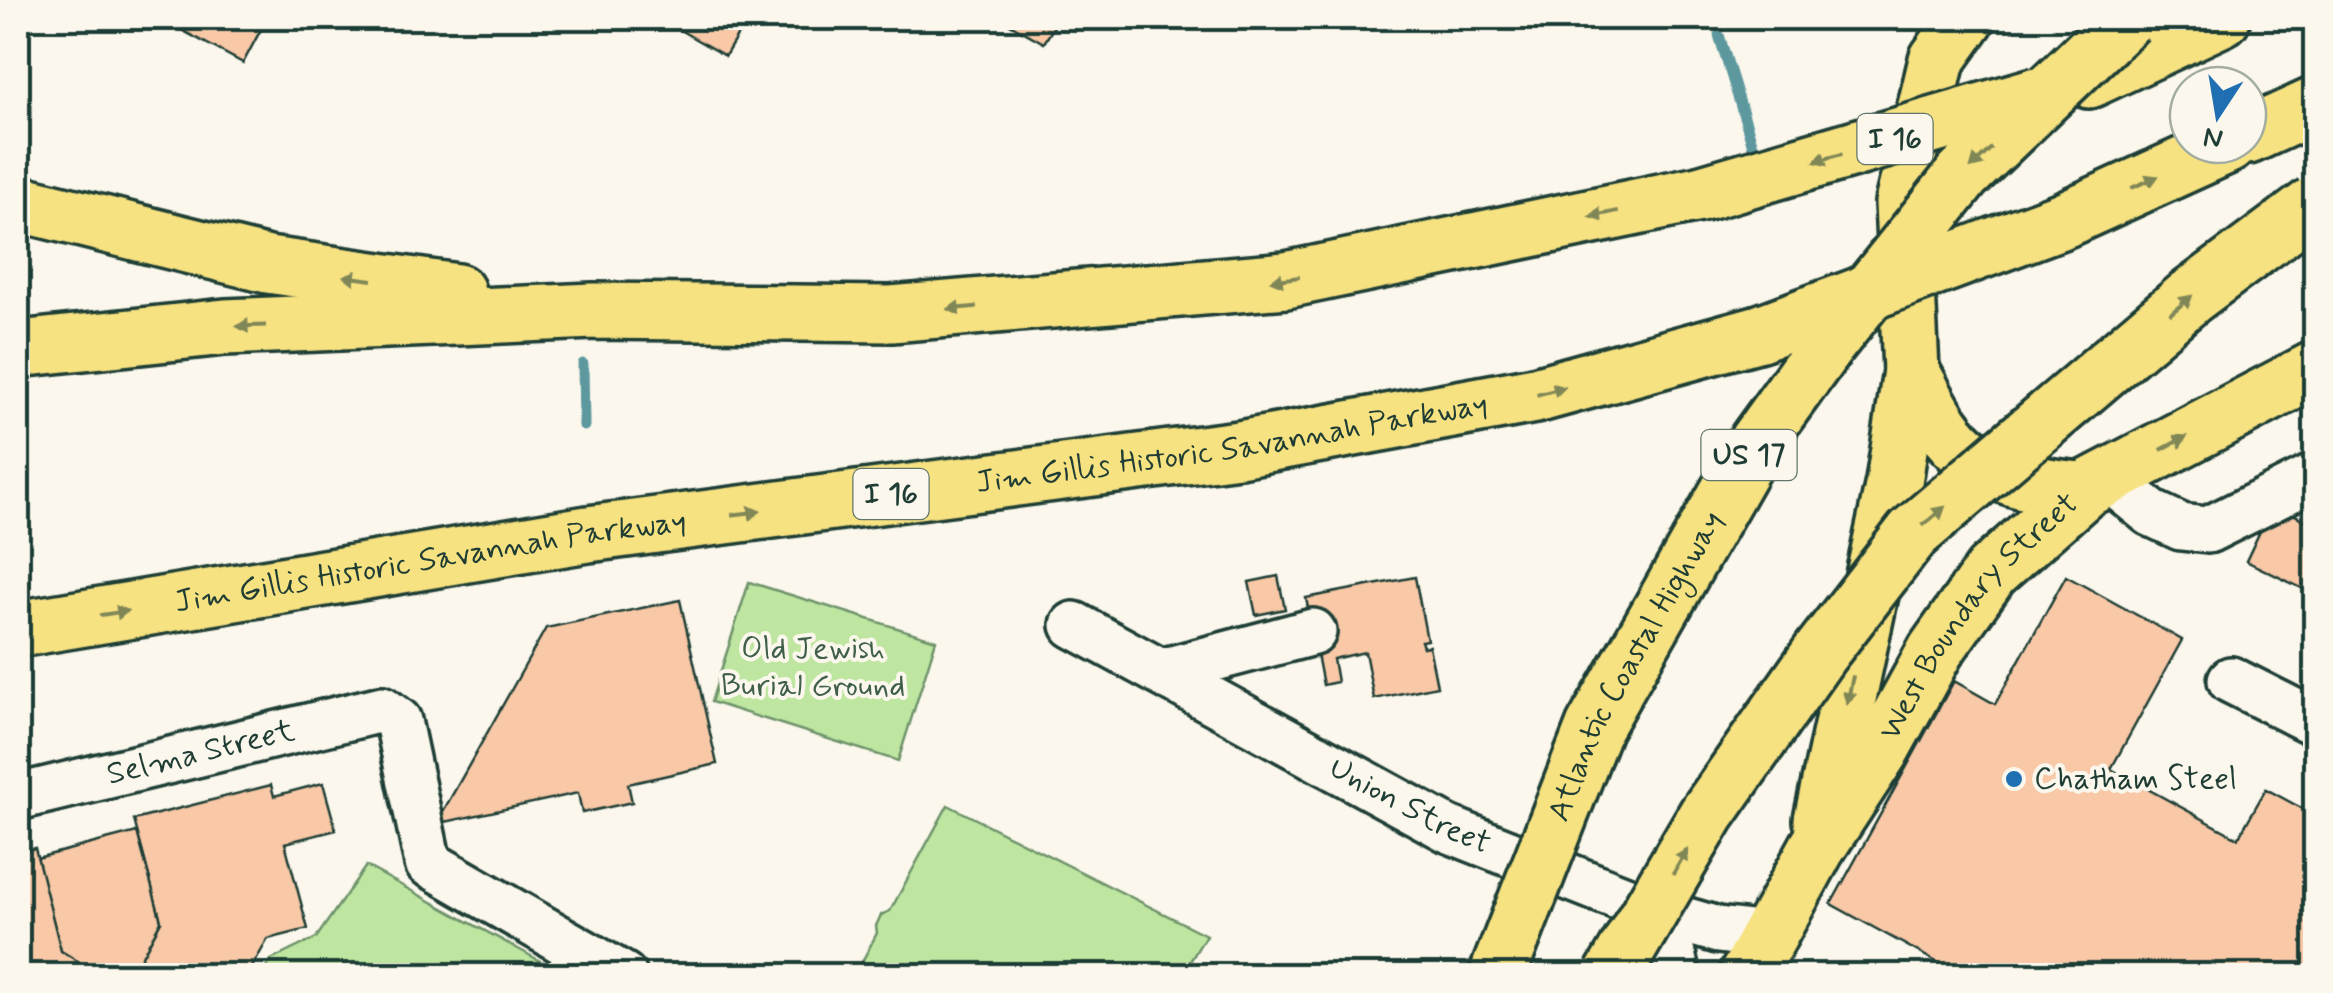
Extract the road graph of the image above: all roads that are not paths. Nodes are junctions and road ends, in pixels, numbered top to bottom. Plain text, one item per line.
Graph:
1 (1967, 18) edge
2 (2127, 18) edge
3 (2222, 18) edge
4 (2316, 105) edge
5 (2268, 127) edge
6 (2184, 165) edge
7 (2316, 203) edge
8 (18, 204) edge
9 (593, 311) junction
10 (18, 348) edge
11 (2316, 369) edge
12 (1911, 371) junction
13 (2316, 476) edge
14 (2096, 484) junction
15 (1074, 626) dead end
16 (18, 628) edge
17 (1313, 632) dead end
18 (1160, 672) junction
19 (2231, 680) dead end
20 (2316, 723) edge
21 (18, 797) edge
22 (1816, 848) junction
23 (1662, 914) junction
24 (1756, 956) edge
25 (624, 976) edge
26 (1497, 976) edge
27 (1612, 976) edge
28 (1677, 976) edge

1 - 12 main road
2 -> 26 main road, Atlantic Coastal Highway / US 17, bridge
3 -> 9 main road, I 16, bridge
4 - 5 main road
16 -> 6 main road, Jim Gillis Historic Savannah Parkway / I 16, bridge
27 -> 7 main road, bridge
9 -> 8 main road
9 -> 10 main road, I 16
14 -> 11 main road, West Boundary Street
12 - 14 main road
12 -> 22 main road
13 - 14 street
14 - 22 main road, West Boundary Street
15 - 18 street, Union Street
17 - 18 street
18 - 23 street, Union Street
19 - 20 street
21 - 25 street, Selma Street
22 - 24 main road, West Boundary Street
23 - 24 street, Union Street
23 - 28 street

